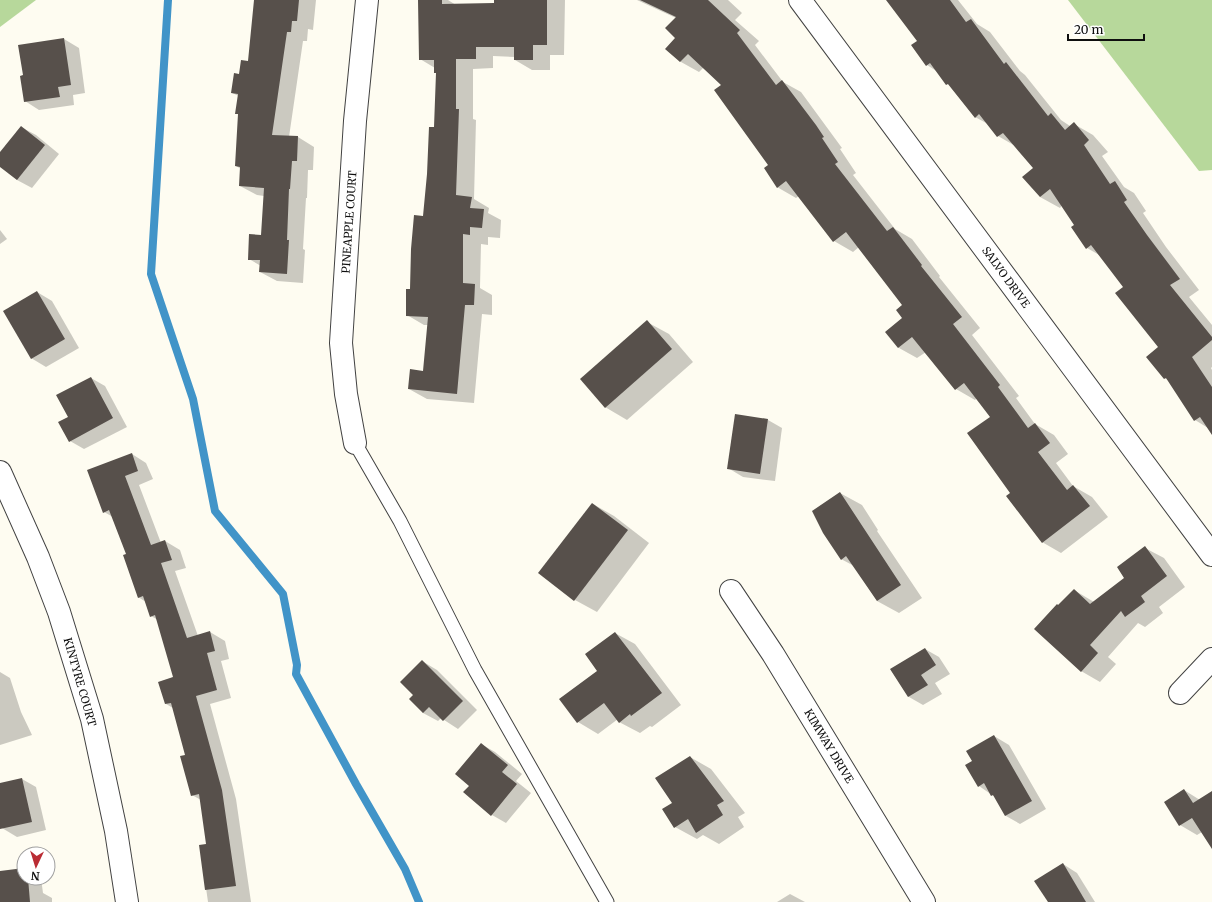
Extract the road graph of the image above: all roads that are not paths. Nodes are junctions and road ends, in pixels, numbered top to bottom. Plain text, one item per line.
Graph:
1 (366, 0) edge
2 (800, 0) edge
3 (355, 443) joint
4 (0, 472) edge
5 (1212, 555) edge
6 (731, 591) dead end
7 (1212, 659) edge
8 (1180, 693) dead end
9 (127, 902) edge
10 (607, 902) edge
11 (924, 902) edge

1 - 3 street, PINEAPPLE COURT
2 - 5 street, SALVO DRIVE
3 - 10 lane
4 - 9 street, KINTYRE COURT
6 - 11 street, KIMWAY DRIVE
7 - 8 street

